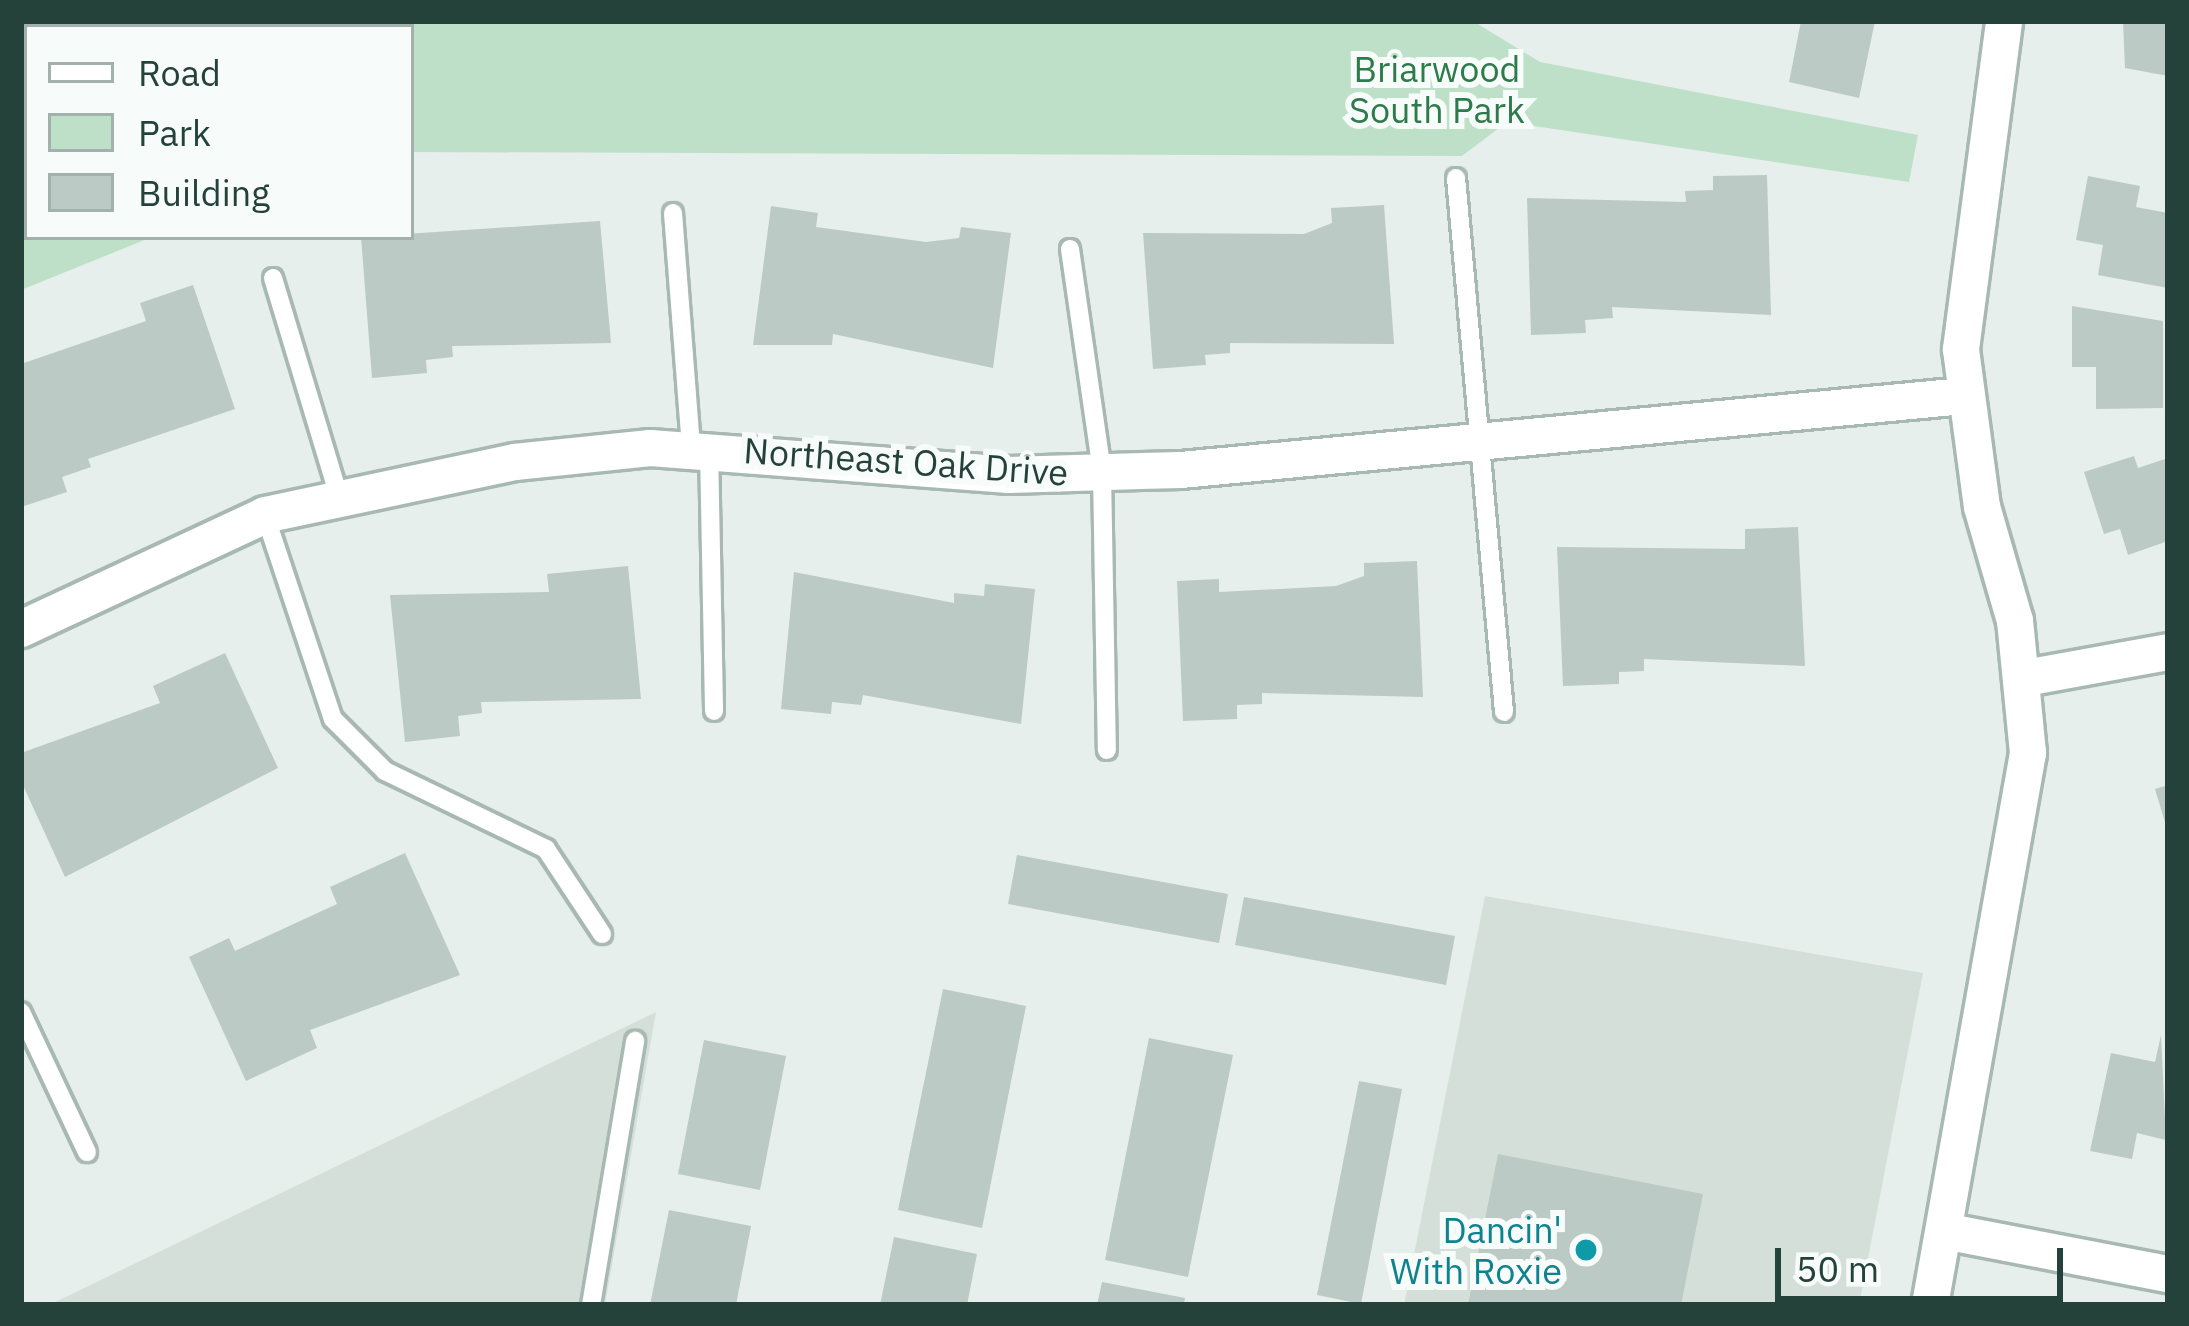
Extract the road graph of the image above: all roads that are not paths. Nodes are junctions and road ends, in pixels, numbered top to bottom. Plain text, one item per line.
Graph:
1 (2004, 21) edge
2 (1456, 178) dead end
3 (673, 213) dead end
4 (1070, 249) dead end
5 (273, 278) dead end
6 (1964, 396) junction
7 (1477, 442) junction
8 (700, 449) junction
9 (1102, 472) junction
10 (339, 496) junction
11 (265, 515) junction
12 (21, 629) edge
13 (2168, 652) edge
14 (2024, 678) junction
15 (714, 711) dead end
16 (1504, 712) dead end
17 (1107, 751) dead end
18 (602, 934) dead end
19 (21, 1012) edge
20 (635, 1041) dead end
21 (87, 1151) dead end
22 (1944, 1232) junction
23 (2168, 1274) edge
24 (591, 1305) edge
25 (1930, 1305) edge

1 - 6 street
2 - 7 lane
3 - 8 lane
4 - 9 lane
5 - 10 lane
6 - 7 street, Northeast Oak Drive
6 - 14 street
7 - 9 street, Northeast Oak Drive
7 - 16 lane
8 - 9 street, Northeast Oak Drive
8 - 10 street, Northeast Oak Drive
8 - 15 lane
9 - 17 lane
10 - 11 street, Northeast Oak Drive
11 - 12 street, Northeast Oak Drive
11 - 18 lane
13 - 14 street
14 - 22 street
19 - 21 lane
20 - 24 lane
22 - 23 street
22 - 25 street

